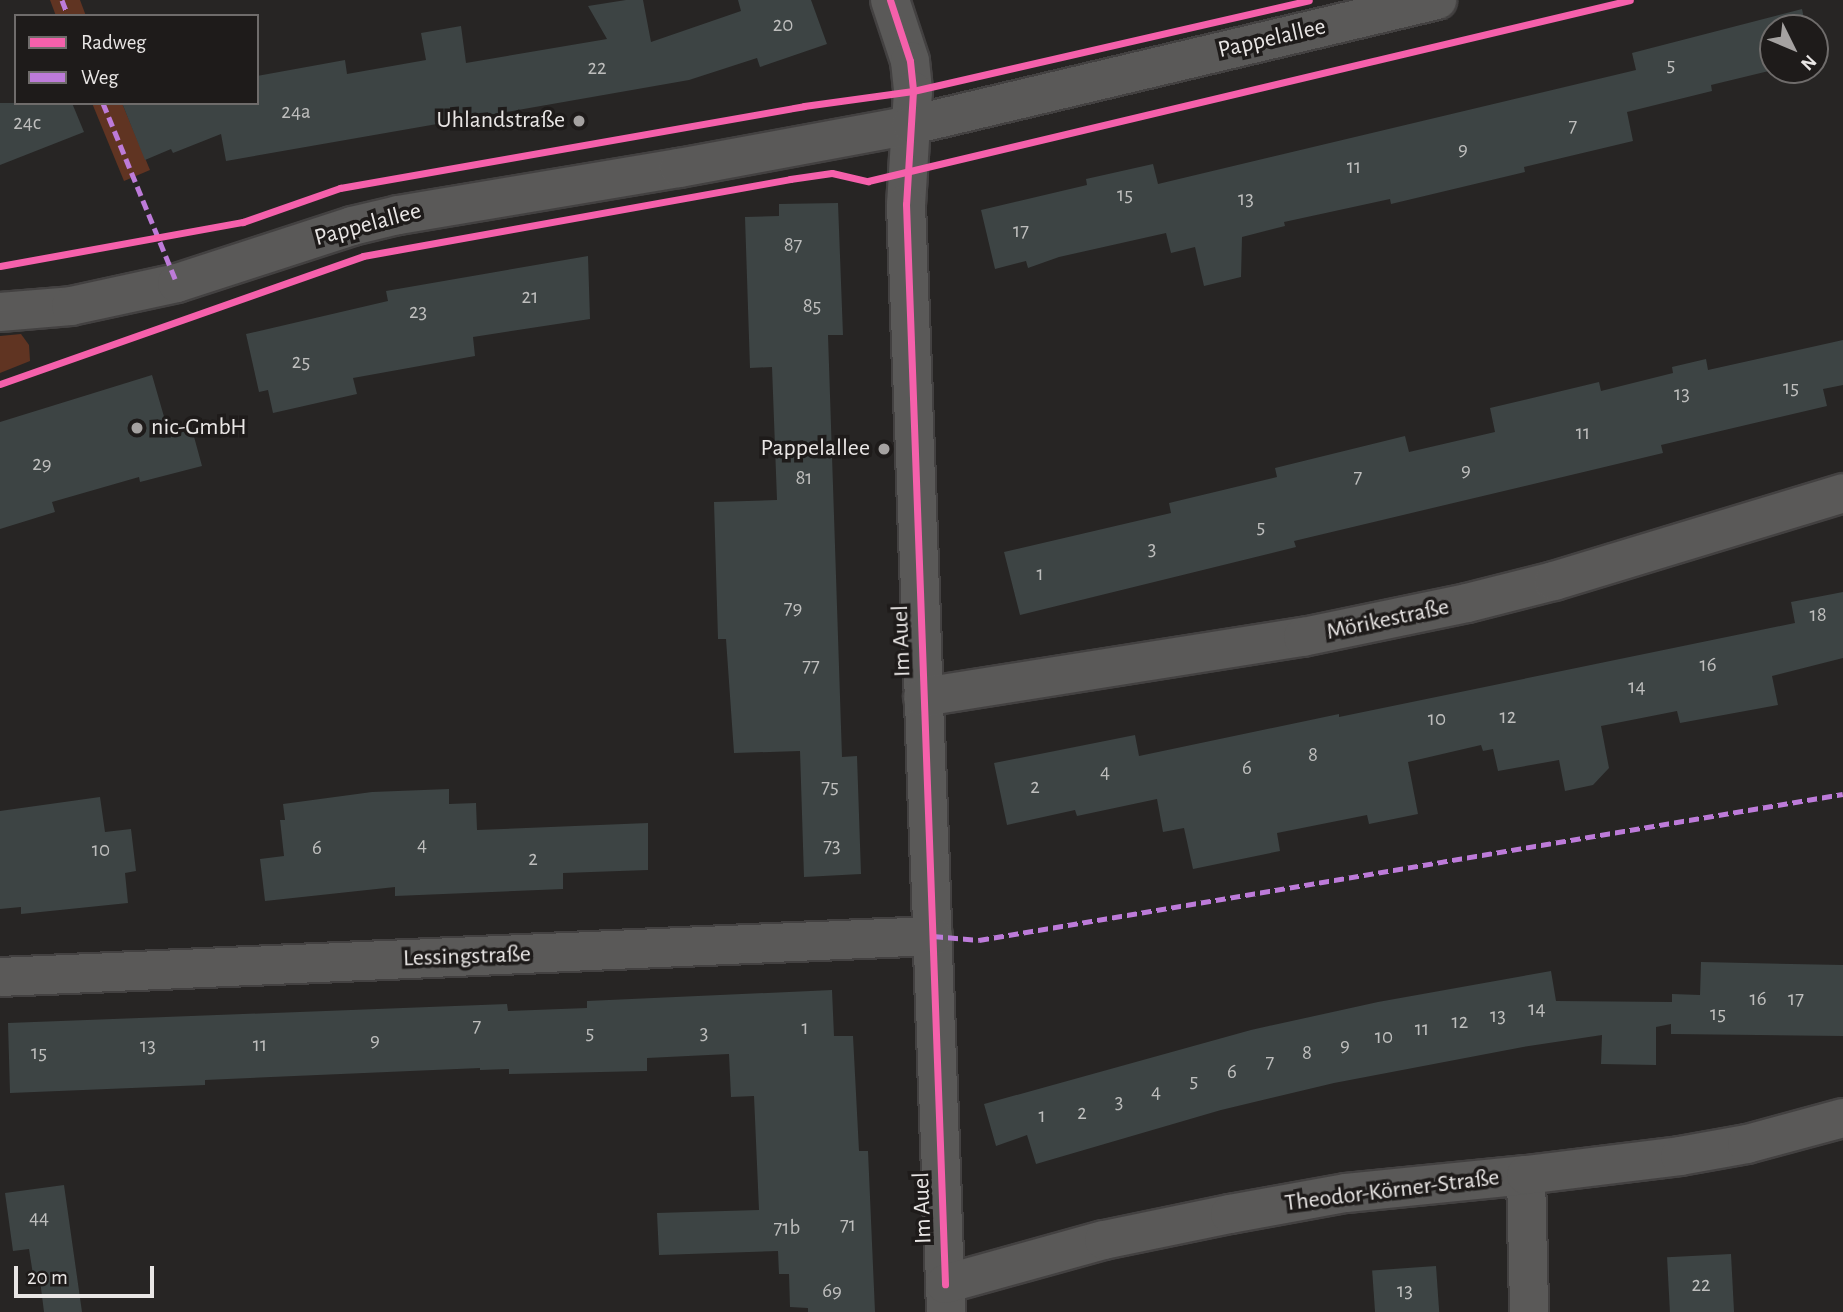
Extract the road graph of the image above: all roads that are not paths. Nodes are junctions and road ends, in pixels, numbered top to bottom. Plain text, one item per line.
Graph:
1 (890, 0) edge
2 (1437, 0) edge
3 (912, 125) junction
4 (0, 312) edge
5 (1843, 493) edge
6 (923, 697) junction
7 (933, 936) junction
8 (0, 977) edge
9 (1843, 1118) edge
10 (1526, 1175) junction
11 (946, 1298) edge
12 (1529, 1312) edge

1 - 3 street, Im Auel
2 - 3 street, Pappelallee
3 - 4 street, Pappelallee
3 - 6 street, Im Auel
5 - 6 street, Mörikestraße
6 - 7 street, Im Auel
7 - 8 street, Lessingstraße
7 - 11 street, Im Auel
9 - 10 street, Theodor-Körner-Straße
10 - 11 street, Theodor-Körner-Straße
10 - 12 street

